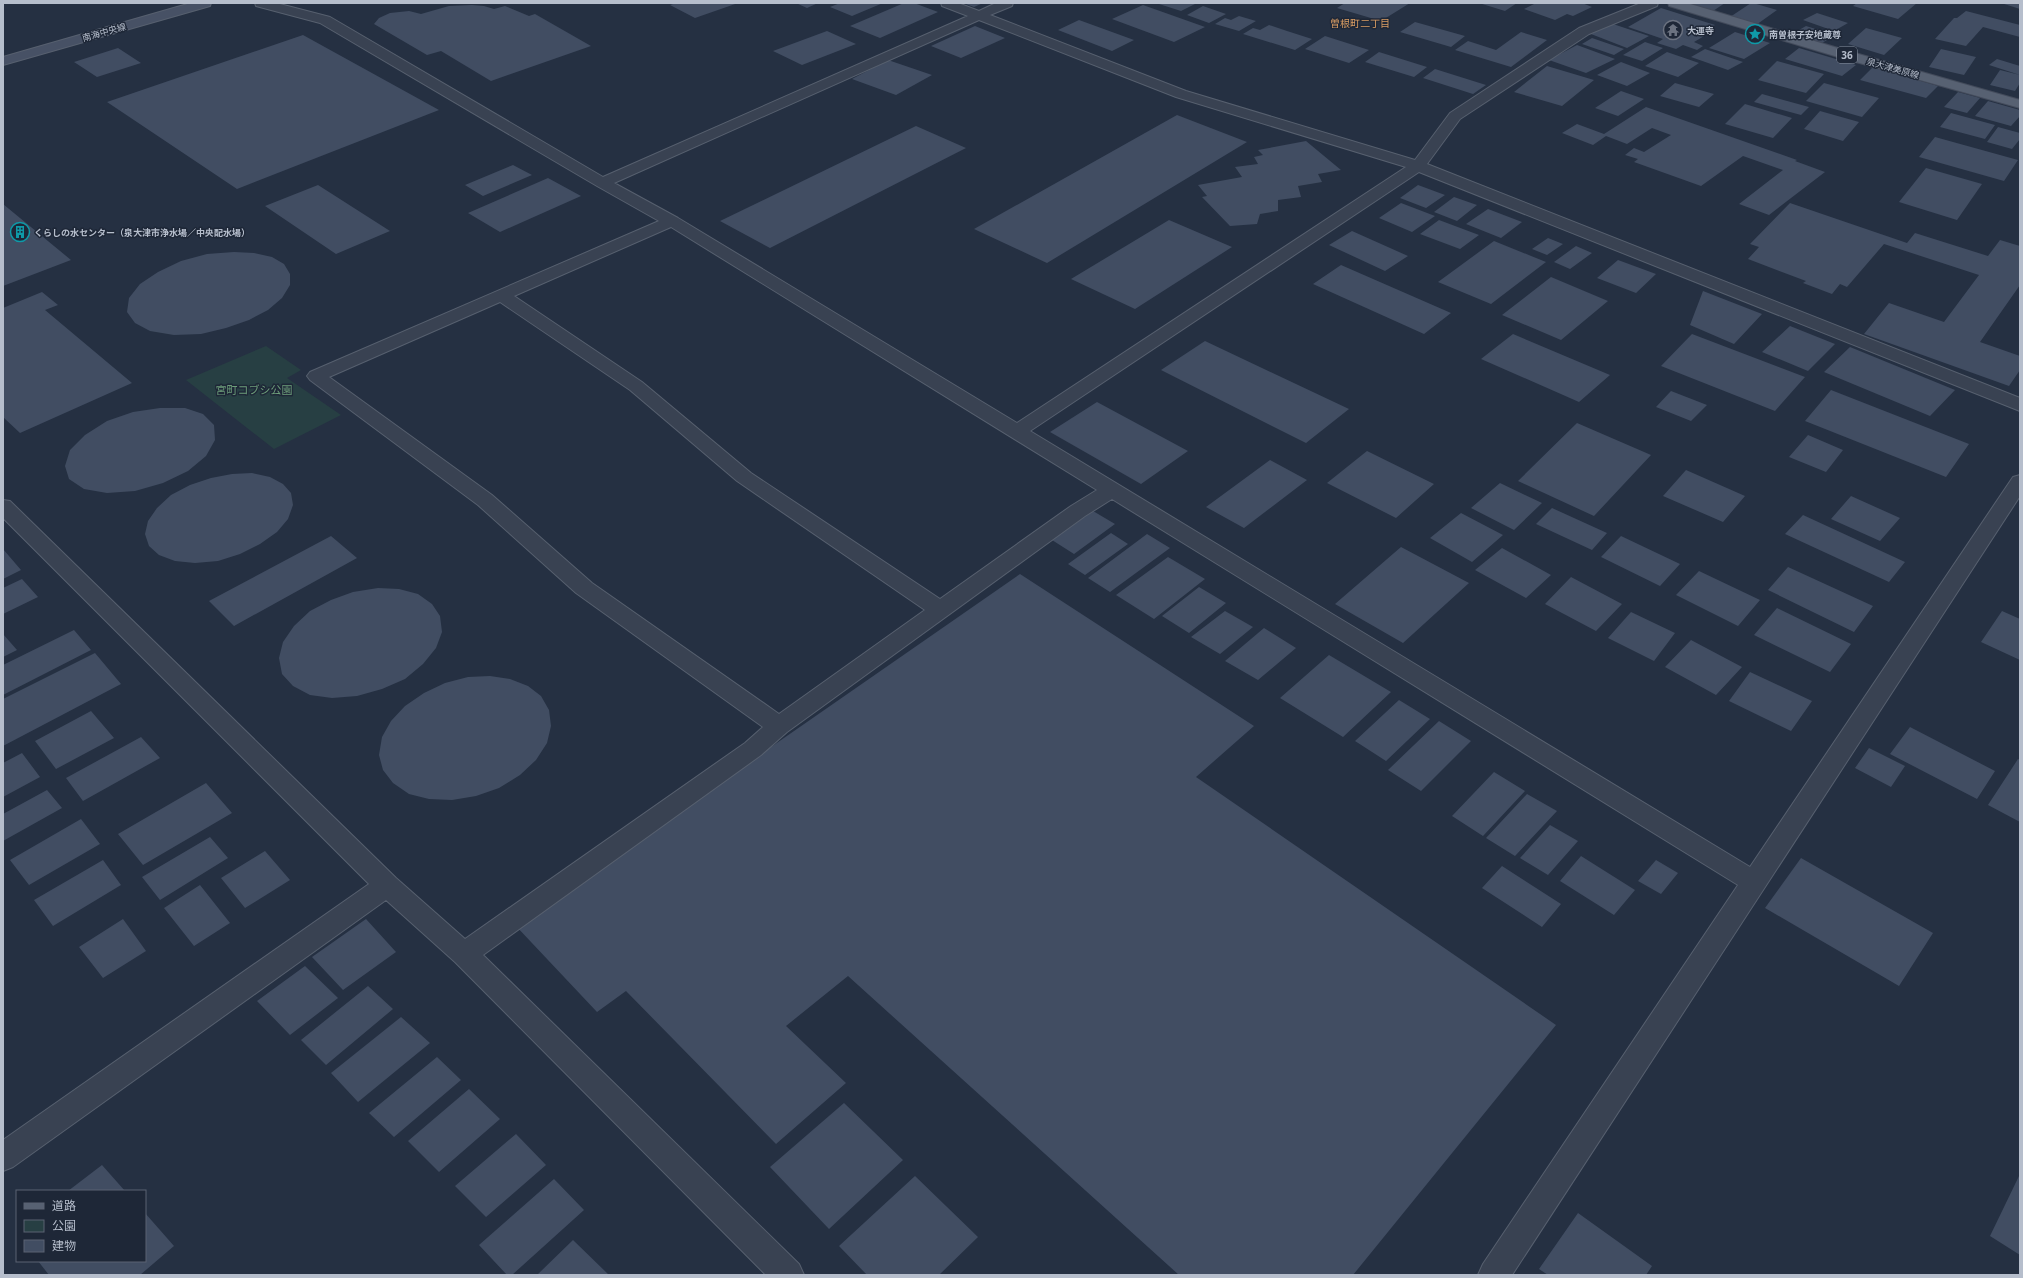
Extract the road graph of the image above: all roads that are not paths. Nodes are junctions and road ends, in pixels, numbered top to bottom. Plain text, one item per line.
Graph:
1 (205, 3) edge
2 (261, 3) edge
3 (947, 3) edge
4 (1007, 3) edge
5 (1652, 3) edge
6 (1674, 3) edge
7 (979, 15) junction
8 (3, 61) edge
9 (2020, 104) edge
10 (1418, 166) junction
11 (602, 183) junction
12 (672, 221) junction
13 (502, 296) junction
14 (2020, 404) edge
15 (1016, 432) junction
16 (2020, 481) edge
17 (1113, 489) junction
18 (3, 506) edge
19 (941, 610) junction
20 (779, 726) junction
21 (1753, 882) junction
22 (387, 885) junction
23 (464, 954) junction
24 (3, 1157) edge
25 (788, 1275) edge
26 (1494, 1275) edge

1 - 8 street, 南海中央線
2 - 11 street
3 - 7 street
4 - 7 street
5 - 10 street
6 - 9 main road, 泉大津美原線 / 36
7 - 10 street
7 - 11 street
10 - 14 street
10 - 15 street
11 - 12 street
12 - 13 street
12 - 15 street
13 - 19 street
13 - 20 street
15 - 17 street
16 - 21 street
17 - 19 street
17 - 21 street
18 - 22 street
19 - 20 street
20 - 23 street
21 - 26 street
22 - 23 street
22 - 24 street
23 - 25 street

